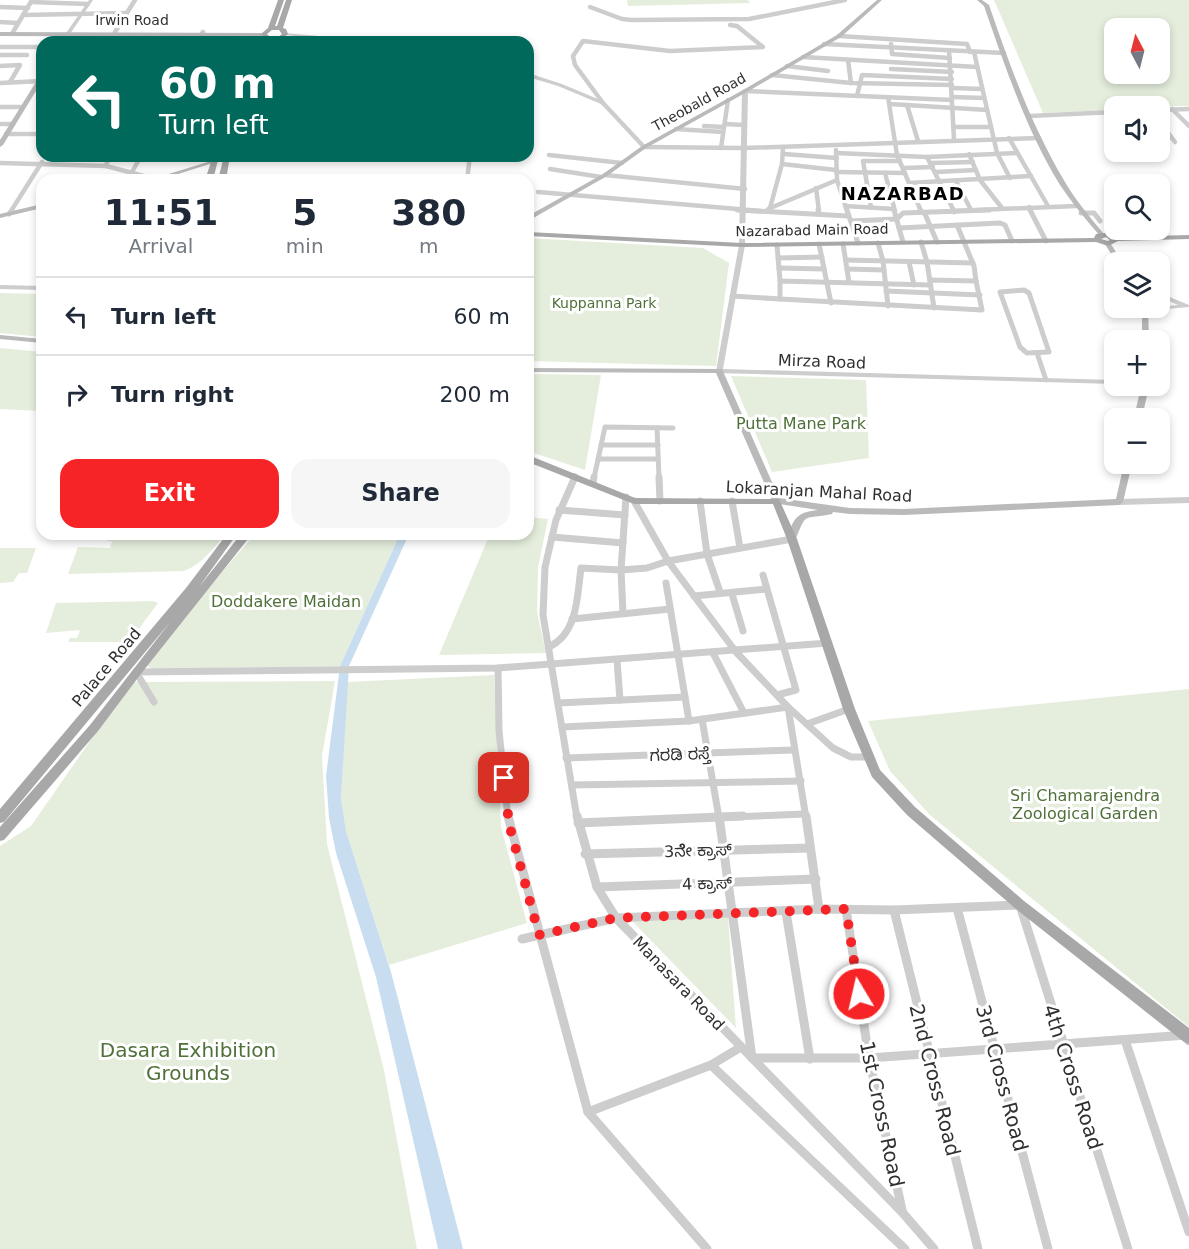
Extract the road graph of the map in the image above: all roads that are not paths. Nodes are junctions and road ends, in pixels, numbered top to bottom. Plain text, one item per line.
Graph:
1 (135, 0) edge
2 (281, 0) edge
3 (289, 0) edge
4 (845, 0) edge
5 (972, 0) edge
6 (979, 0) edge
7 (32, 1) edge
8 (60, 1) edge
9 (89, 2) edge
10 (877, 2) edge
11 (987, 6) junction
12 (0, 7) edge
13 (590, 7) dead end
14 (28, 8) junction
15 (127, 13) junction
16 (80, 14) junction
17 (23, 15) junction
18 (0, 22) edge
19 (18, 23) junction
20 (730, 25) dead end
21 (271, 28) junction
22 (13, 32) junction
23 (115, 32) junction
24 (0, 33) edge
25 (67, 34) junction
26 (201, 34) junction
27 (280, 35) edge
28 (136, 36) joint
29 (244, 36) edge
30 (266, 36) edge
31 (839, 36) junction
32 (891, 39) junction
33 (824, 44) junction
34 (0, 47) edge
35 (33, 47) joint
36 (891, 48) junction
37 (949, 50) junction
38 (972, 52) junction
39 (1004, 53) junction
40 (892, 54) junction
41 (27, 55) junction
42 (1, 56) edge
43 (803, 57) junction
44 (950, 57) junction
45 (827, 58) junction
46 (849, 60) junction
47 (892, 62) junction
48 (20, 65) junction
49 (951, 65) junction
50 (0, 66) edge
51 (787, 66) junction
52 (977, 67) junction
53 (891, 69) junction
54 (828, 71) junction
55 (952, 72) junction
56 (772, 75) junction
57 (890, 76) junction
58 (534, 78) edge
59 (952, 79) junction
60 (36, 80) edge
61 (827, 81) junction
62 (10, 82) junction
63 (0, 83) edge
64 (851, 83) junction
65 (860, 83) junction
66 (891, 83) junction
67 (952, 87) junction
68 (36, 88) edge
69 (982, 89) junction
70 (745, 91) junction
71 (857, 96) junction
72 (890, 97) junction
73 (984, 98) junction
74 (952, 99) junction
75 (728, 100) junction
76 (603, 103) junction
77 (890, 104) junction
78 (907, 105) junction
79 (0, 107) edge
80 (23, 107) junction
81 (952, 107) junction
82 (1172, 109) joint
83 (1189, 109) edge
84 (987, 110) junction
85 (1104, 112) edge
86 (1029, 116) junction
87 (0, 124) edge
88 (13, 124) junction
89 (683, 125) junction
90 (744, 125) junction
91 (1189, 126) edge
92 (953, 127) junction
93 (991, 127) junction
94 (697, 128) junction
95 (724, 128) junction
96 (676, 129) junction
97 (36, 133) edge
98 (6, 134) junction
99 (1170, 136) edge
100 (993, 138) junction
101 (1009, 138) junction
102 (1039, 138) junction
103 (954, 139) junction
104 (968, 139) junction
105 (918, 141) junction
106 (895, 142) junction
107 (1174, 142) dead end
108 (836, 144) junction
109 (0, 145) edge
110 (644, 147) junction
111 (698, 147) junction
112 (783, 147) junction
113 (721, 148) junction
114 (744, 148) junction
115 (997, 153) junction
116 (1017, 153) junction
117 (783, 154) junction
118 (897, 154) junction
119 (971, 154) junction
120 (549, 155) dead end
121 (836, 156) junction
122 (927, 157) junction
123 (900, 161) junction
124 (42, 162) junction
125 (51, 162) joint
126 (107, 162) edge
127 (138, 162) edge
128 (207, 162) edge
129 (973, 162) junction
130 (0, 163) edge
131 (622, 163) junction
132 (782, 164) junction
133 (932, 165) junction
134 (106, 166) junction
135 (550, 169) dead end
136 (904, 170) junction
137 (976, 170) junction
138 (836, 171) junction
139 (132, 172) junction
140 (865, 172) junction
141 (936, 172) junction
142 (885, 173) junction
143 (138, 174) edge
144 (173, 174) edge
145 (603, 176) junction
146 (1031, 177) junction
147 (1010, 178) junction
148 (837, 180) junction
149 (981, 180) junction
150 (956, 181) junction
151 (941, 182) junction
152 (909, 183) junction
153 (816, 188) junction
154 (744, 189) junction
155 (538, 192) dead end
156 (566, 196) junction
157 (845, 206) junction
158 (1048, 206) junction
159 (1076, 206) junction
160 (36, 207) edge
161 (871, 207) junction
162 (1029, 207) junction
163 (1002, 208) junction
164 (768, 209) junction
165 (894, 209) junction
166 (743, 210) junction
167 (971, 210) junction
168 (954, 212) junction
169 (1081, 213) junction
170 (9, 214) junction
171 (819, 214) junction
172 (925, 214) junction
173 (534, 215) edge
174 (0, 216) edge
175 (850, 218) junction
176 (897, 219) junction
177 (1100, 220) dead end
178 (957, 225) junction
179 (930, 226) junction
180 (899, 228) junction
181 (534, 234) edge
182 (1189, 237) edge
183 (1100, 238) junction
184 (965, 241) junction
185 (1012, 241) junction
186 (1046, 241) junction
187 (903, 242) junction
188 (921, 242) junction
189 (937, 242) junction
190 (1111, 242) junction
191 (858, 243) junction
192 (878, 243) junction
193 (819, 244) junction
194 (843, 244) junction
195 (742, 245) junction
196 (777, 245) junction
197 (1115, 252) edge
198 (822, 257) junction
199 (778, 258) junction
200 (846, 260) junction
201 (883, 261) junction
202 (909, 262) junction
203 (927, 262) junction
204 (973, 263) junction
205 (779, 268) junction
206 (824, 269) junction
207 (847, 269) junction
208 (884, 270) junction
209 (780, 281) junction
210 (976, 281) junction
211 (827, 282) junction
212 (849, 282) junction
213 (930, 283) junction
214 (885, 284) junction
215 (914, 285) junction
216 (0, 286) edge
217 (36, 288) edge
218 (886, 291) junction
219 (932, 293) junction
220 (980, 295) junction
221 (732, 296) junction
222 (780, 299) junction
223 (1170, 299) edge
224 (831, 303) junction
225 (888, 306) junction
226 (1188, 307) edge
227 (934, 308) junction
228 (1170, 308) edge
229 (0, 337) edge
230 (36, 340) edge
231 (0, 343) edge
232 (36, 346) edge
233 (1037, 353) junction
234 (534, 370) edge
235 (719, 371) junction
236 (1046, 380) junction
237 (1104, 382) edge
238 (657, 428) junction
239 (673, 428) dead end
240 (601, 445) junction
241 (658, 445) junction
242 (598, 459) junction
243 (658, 459) junction
244 (534, 460) edge
245 (1126, 474) edge
246 (575, 476) junction
247 (592, 483) junction
248 (630, 499) junction
249 (1189, 500) edge
250 (660, 501) junction
251 (699, 501) junction
252 (732, 501) junction
253 (776, 501) junction
254 (1119, 502) junction
255 (560, 510) junction
256 (850, 511) junction
257 (625, 515) junction
258 (552, 537) junction
259 (792, 539) junction
260 (227, 540) edge
261 (243, 540) edge
262 (623, 543) junction
263 (740, 548) junction
264 (707, 554) junction
265 (668, 561) junction
266 (621, 570) junction
267 (762, 575) dead end
268 (666, 583) dead end
269 (766, 589) junction
270 (720, 592) junction
271 (732, 594) junction
272 (694, 596) junction
273 (670, 609) junction
274 (622, 613) junction
275 (572, 618) junction
276 (743, 631) dead end
277 (828, 643) junction
278 (549, 647) junction
279 (782, 647) junction
280 (736, 652) junction
281 (713, 653) junction
282 (679, 656) junction
283 (617, 660) junction
284 (552, 664) junction
285 (498, 668) junction
286 (136, 672) junction
287 (777, 695) junction
288 (685, 697) junction
289 (620, 700) junction
290 (154, 702) dead end
291 (558, 703) junction
292 (788, 707) junction
293 (849, 709) junction
294 (744, 713) junction
295 (702, 719) junction
296 (689, 721) junction
297 (807, 724) junction
298 (562, 727) junction
299 (794, 750) junction
300 (708, 753) junction
301 (868, 757) junction
302 (566, 758) junction
303 (712, 782) junction
304 (801, 782) junction
305 (572, 785) junction
306 (805, 814) junction
307 (0, 818) edge
308 (719, 818) junction
309 (578, 823) junction
310 (0, 836) edge
311 (810, 848) junction
312 (723, 849) junction
313 (585, 854) junction
314 (816, 879) junction
315 (727, 882) junction
316 (597, 887) junction
317 (1020, 905) junction
318 (957, 908) junction
319 (819, 909) junction
320 (846, 909) junction
321 (894, 910) junction
322 (786, 912) junction
323 (731, 913) junction
324 (616, 918) junction
325 (539, 935) junction
326 (522, 939) dead end
327 (1188, 1038) edge
328 (1125, 1040) junction
329 (1063, 1044) junction
330 (741, 1047) junction
331 (994, 1050) junction
332 (928, 1054) junction
333 (752, 1058) junction
334 (869, 1058) junction
335 (810, 1059) junction
336 (711, 1065) junction
337 (588, 1112) junction
338 (902, 1212) junction
339 (1189, 1232) edge
340 (904, 1248) edge
341 (707, 1249) edge
342 (934, 1249) edge
343 (978, 1249) edge
344 (1048, 1249) edge
345 (1128, 1249) edge

1 - 15 street
2 - 21 main road
3 - 27 main road
4 - 13 street
5 - 11 main road
6 - 11 main road
7 - 8 street
7 - 14 street
8 - 9 street
9 - 16 street
10 - 31 main road, Theobald Road
11 - 39 main road
12 - 14 street
14 - 17 street
15 - 16 street
15 - 23 street
16 - 17 street
16 - 25 street
17 - 19 street
18 - 19 street
19 - 22 street
20 - 76 street
21 - 27 main road
21 - 30 main road
22 - 24 main road, Irwin Road
22 - 25 main road, Irwin Road
23 - 25 main road, Irwin Road
23 - 26 main road, Irwin Road
24 - 25 main road, Irwin Road
25 - 28 main road, Irwin Road
26 - 28 main road, Irwin Road
26 - 29 main road, Irwin Road
31 - 32 street
31 - 33 main road, Theobald Road
32 - 36 street
32 - 38 street
33 - 36 street
33 - 43 main road, Theobald Road
34 - 35 street
35 - 41 street
36 - 37 street
36 - 40 street
37 - 38 street
37 - 44 street
38 - 39 street
38 - 52 street
39 - 86 main road
40 - 44 street
40 - 47 street
41 - 42 street
41 - 48 street
43 - 45 street
43 - 51 main road, Theobald Road
44 - 49 street
45 - 46 street
45 - 54 street
46 - 47 street
46 - 64 street
47 - 49 street
47 - 53 street
48 - 50 street
48 - 62 street
49 - 52 street
49 - 55 street
51 - 54 street
51 - 56 main road, Theobald Road
52 - 69 street
53 - 55 street
53 - 57 street
54 - 61 street
55 - 59 street
56 - 61 street
56 - 70 main road, Theobald Road
57 - 59 street
57 - 65 street
57 - 66 street
58 - 76 street
59 - 67 street
60 - 62 street
61 - 64 street
62 - 63 street
64 - 65 street
65 - 66 street
65 - 71 street
66 - 67 street
66 - 72 street
67 - 69 street
67 - 74 street
68 - 80 main road
69 - 73 street
70 - 71 street
70 - 75 main road, Theobald Road
70 - 90 street
71 - 72 street
72 - 74 street
72 - 77 street
73 - 74 street
73 - 84 street
74 - 81 street
75 - 89 main road, Theobald Road
75 - 95 street
76 - 110 street
77 - 78 street
77 - 106 street
78 - 81 street
78 - 105 street
79 - 80 street
80 - 88 main road
81 - 84 street
81 - 92 street
82 - 83 street
82 - 91 street
84 - 93 street
85 - 86 street
86 - 102 main road
87 - 88 street
88 - 98 main road
89 - 94 street
89 - 96 main road, Theobald Road
90 - 95 street
90 - 114 street
92 - 93 street
92 - 103 street
93 - 100 street
94 - 95 street
94 - 96 street
94 - 111 street
95 - 113 street
96 - 110 main road, Theobald Road
97 - 98 street
98 - 109 main road
99 - 107 street
100 - 101 street
100 - 104 street
100 - 115 street
101 - 102 street
101 - 116 street
102 - 159 main road
103 - 104 street
103 - 105 street
104 - 119 street
105 - 106 street
106 - 108 street
106 - 118 street
108 - 112 street
108 - 121 street
110 - 111 street
110 - 131 main road, Theobald Road
111 - 113 street
112 - 114 street
112 - 117 street
113 - 114 street
114 - 154 street
115 - 116 street
115 - 119 street
115 - 147 street
116 - 146 street
117 - 121 street
117 - 132 street
118 - 121 street
118 - 122 street
118 - 123 street
119 - 122 street
119 - 129 street
120 - 131 street
121 - 138 street
122 - 133 street
123 - 136 street
123 - 140 street
124 - 125 street
124 - 130 street
124 - 170 street
125 - 134 street
126 - 134 street
127 - 139 street
128 - 144 main road
129 - 133 street
129 - 137 street
131 - 145 main road, Theobald Road
132 - 138 street
132 - 164 street
133 - 136 street
133 - 141 street
134 - 139 street
135 - 145 street
136 - 142 street
136 - 152 street
137 - 141 street
137 - 149 street
138 - 140 street
138 - 148 street
139 - 143 street
140 - 142 street
140 - 161 street
141 - 151 street
142 - 165 street
145 - 154 street
145 - 156 main road, Theobald Road
146 - 147 street
146 - 158 street
147 - 149 street
148 - 153 street
148 - 157 street
149 - 150 street
149 - 163 street
150 - 151 street
150 - 167 street
151 - 152 street
151 - 168 street
152 - 172 street
153 - 164 street
153 - 171 street
154 - 166 street
155 - 156 street
156 - 166 street
156 - 173 main road, Theobald Road
157 - 161 street
157 - 175 street
158 - 159 street
158 - 162 street
159 - 169 main road
160 - 170 main road
161 - 165 street
162 - 163 street
162 - 186 street
163 - 167 street
164 - 166 street
164 - 171 street
165 - 176 street
166 - 195 street
167 - 168 street
168 - 172 street
169 - 177 street
169 - 183 main road
170 - 174 main road
171 - 175 street
172 - 176 street
172 - 179 street
175 - 176 street
175 - 191 street
176 - 180 street
178 - 179 street
178 - 184 street
178 - 185 street
179 - 180 street
179 - 189 street
180 - 187 street
181 - 195 main road, Nazarabad Main Road
182 - 190 main road
183 - 186 main road, Nazarabad Main Road
183 - 190 main road
184 - 185 main road, Nazarabad Main Road
184 - 189 main road, Nazarabad Main Road
184 - 204 street
185 - 186 main road, Nazarabad Main Road
187 - 188 main road, Nazarabad Main Road
187 - 192 main road, Nazarabad Main Road
188 - 189 main road, Nazarabad Main Road
188 - 203 street
190 - 197 main road
191 - 192 main road, Nazarabad Main Road
191 - 194 main road, Nazarabad Main Road
192 - 201 street
193 - 194 main road, Nazarabad Main Road
193 - 196 main road, Nazarabad Main Road
193 - 198 street
194 - 200 street
195 - 196 main road, Nazarabad Main Road
195 - 221 street
196 - 199 street
198 - 199 street
198 - 206 street
199 - 205 street
200 - 201 street
200 - 207 street
201 - 202 street
201 - 208 street
202 - 203 street
202 - 215 street
203 - 204 street
203 - 213 street
204 - 210 street
205 - 206 street
205 - 209 street
206 - 211 street
207 - 208 street
207 - 212 street
208 - 214 street
209 - 211 street
209 - 222 street
210 - 213 street
210 - 220 street
211 - 212 street
211 - 224 street
212 - 214 street
213 - 215 street
213 - 219 street
214 - 215 street
214 - 218 street
216 - 217 street
218 - 219 street
218 - 225 street
219 - 220 street
219 - 227 street
220 - 227 street
221 - 222 street
221 - 235 street
222 - 224 street
223 - 226 street
224 - 225 street
225 - 227 street
226 - 228 street
229 - 230 main road
231 - 232 main road
233 - 233 street
233 - 236 street
234 - 235 main road, Mirza Road
235 - 236 street, Mirza Road
235 - 253 main road
236 - 237 street, Mirza Road
238 - 239 street
238 - 240 street
238 - 241 street
240 - 241 street
240 - 242 street
241 - 243 street
242 - 243 street
242 - 247 street
243 - 250 street
244 - 246 main road, Lokaranjan Mahal Road
245 - 254 main road
246 - 247 main road, Lokaranjan Mahal Road
246 - 255 street, Manasara Road
247 - 248 main road, Lokaranjan Mahal Road
248 - 250 main road, Lokaranjan Mahal Road
248 - 257 street
248 - 265 street
249 - 254 street, Lokaranjan Mahal Road
250 - 251 main road, Lokaranjan Mahal Road
251 - 252 main road, Lokaranjan Mahal Road
251 - 264 street
252 - 253 main road, Lokaranjan Mahal Road
252 - 263 street
253 - 256 main road, Lokaranjan Mahal Road
253 - 259 main road
254 - 256 main road, Lokaranjan Mahal Road
255 - 257 street
255 - 258 street, Manasara Road
256 - 259 main road
257 - 262 street
258 - 262 street
258 - 278 street, Manasara Road
259 - 263 street
259 - 277 main road
260 - 307 main road, Palace Road
261 - 286 main road
262 - 266 street
263 - 264 street
264 - 265 street
264 - 270 street
265 - 266 street
265 - 272 street
266 - 274 street
266 - 275 street
267 - 269 street
268 - 273 street
269 - 271 street
269 - 279 street
270 - 271 street
270 - 272 street
271 - 276 street
272 - 280 street
273 - 274 street
273 - 282 street
274 - 275 street
275 - 278 street
277 - 279 street
277 - 293 main road
278 - 284 street, Manasara Road
279 - 280 street
279 - 287 street
280 - 281 street
280 - 287 street
281 - 282 street
281 - 294 street
282 - 283 street
282 - 288 street
283 - 284 street
283 - 289 street
284 - 285 street
284 - 291 street, Manasara Road
285 - 286 street
285 - 325 street
286 - 290 street
286 - 310 main road
287 - 292 street
288 - 289 street
288 - 296 street
289 - 291 street
291 - 298 street, Manasara Road
292 - 294 street
292 - 297 street
292 - 299 street
293 - 297 street
293 - 301 main road
294 - 295 street
295 - 296 street
295 - 300 street
296 - 298 street
297 - 301 street
298 - 302 street, Manasara Road
299 - 300 street, ಗರಡಿ ರಸ್ತೆ
299 - 304 street
300 - 302 street, ಗರಡಿ ರಸ್ತೆ
300 - 303 street
301 - 317 main road
302 - 305 street, Manasara Road
303 - 304 street
303 - 305 street
303 - 308 street
304 - 306 street
305 - 309 street, Manasara Road
306 - 308 street
306 - 311 street
308 - 309 street
308 - 312 street
309 - 313 street, Manasara Road
311 - 312 street, 3ನೆೇ ಕ್ರಾಸ್
311 - 314 street
312 - 313 street, 3ನೆೇ ಕ್ರಾಸ್
312 - 315 street
313 - 316 street, Manasara Road
314 - 315 street, 4 ಕ್ರಾಸ್
314 - 319 street
315 - 316 street, 4 ಕ್ರಾಸ್
315 - 323 street
316 - 324 street, Manasara Road
317 - 318 street
317 - 327 main road
317 - 329 street, 4th Cross Road
318 - 321 street
318 - 331 street, 3rd Cross Road
319 - 320 street
319 - 322 street
320 - 321 street
320 - 334 street, 1st Cross Road
321 - 332 street, 2nd Cross Road
322 - 323 street
322 - 335 street
323 - 324 street
323 - 333 street
324 - 325 street
324 - 330 street, Manasara Road
325 - 326 street
325 - 337 street
327 - 328 street
328 - 329 street
328 - 339 street
329 - 331 street
329 - 345 street, 4th Cross Road
330 - 333 street, Manasara Road
330 - 336 street
331 - 332 street
331 - 344 street, 3rd Cross Road
332 - 334 street
332 - 343 street, 2nd Cross Road
333 - 335 street
333 - 338 street, Manasara Road
334 - 335 street
334 - 338 street, 1st Cross Road
336 - 337 street
336 - 340 street
337 - 341 street
338 - 342 street, Manasara Road

